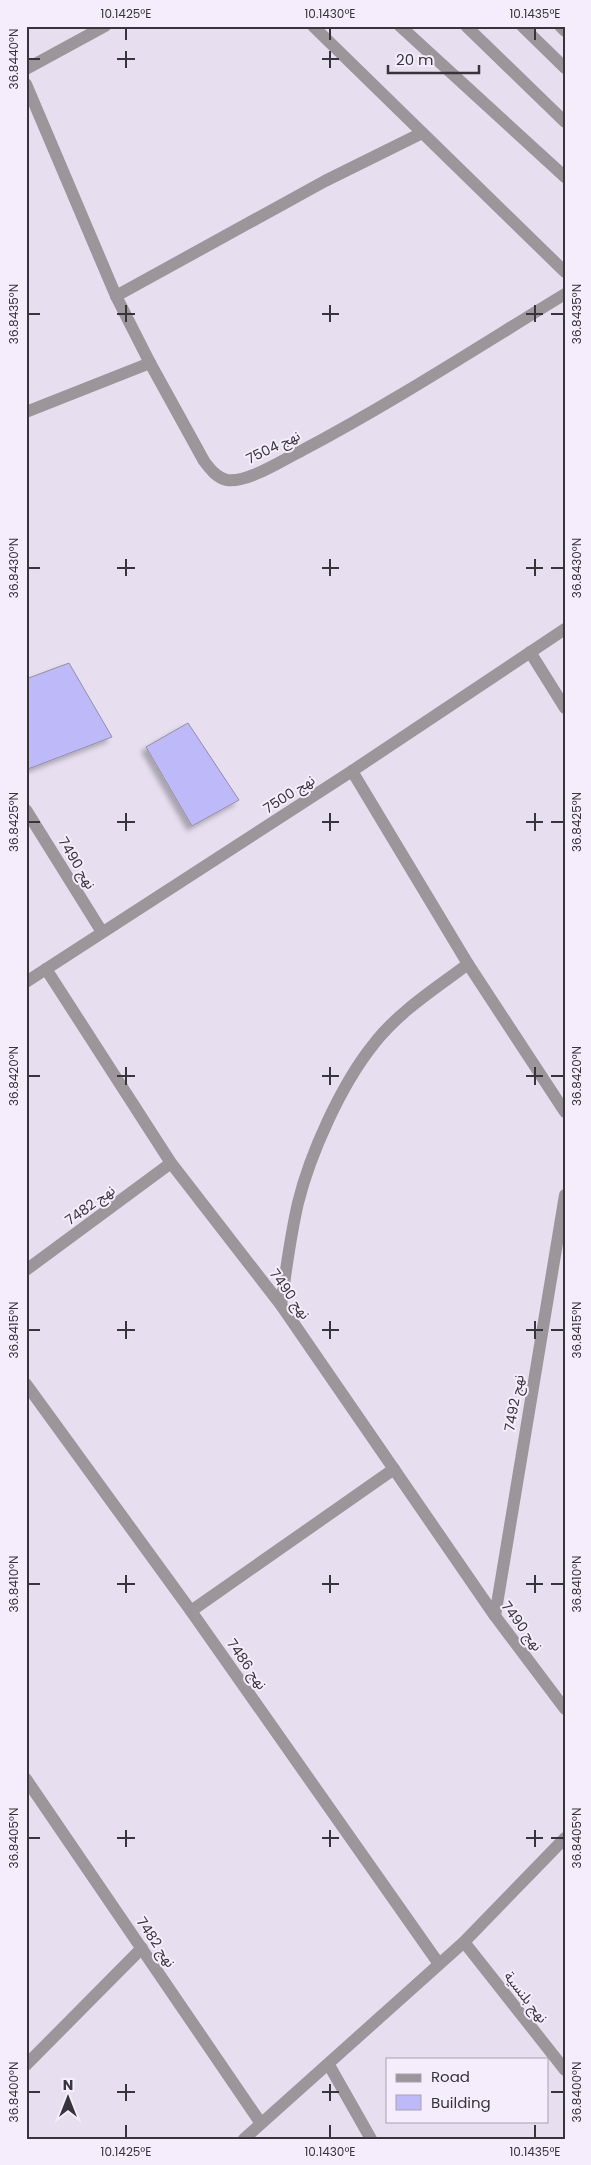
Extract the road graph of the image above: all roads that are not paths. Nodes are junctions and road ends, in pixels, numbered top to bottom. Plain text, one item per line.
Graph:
1 (105, 26) edge
2 (312, 26) edge
3 (400, 26) edge
4 (466, 26) edge
5 (522, 26) edge
6 (560, 26) edge
7 (565, 31) edge
8 (565, 68) edge
9 (26, 69) edge
10 (26, 84) edge
11 (565, 122) edge
12 (422, 133) junction
13 (565, 177) edge
14 (565, 272) edge
15 (565, 294) edge
16 (116, 296) junction
17 (150, 363) junction
18 (26, 412) edge
19 (565, 629) edge
20 (530, 652) junction
21 (565, 708) edge
22 (352, 772) junction
23 (26, 810) edge
24 (102, 932) junction
25 (468, 964) junction
26 (46, 969) junction
27 (26, 982) edge
28 (565, 1112) edge
29 (171, 1163) junction
30 (565, 1195) edge
31 (26, 1270) edge
32 (281, 1305) junction
33 (26, 1384) edge
34 (394, 1469) junction
35 (191, 1611) junction
36 (494, 1616) junction
37 (565, 1709) edge
38 (26, 1779) edge
39 (565, 1838) edge
40 (464, 1942) junction
41 (142, 1948) junction
42 (438, 1964) junction
43 (329, 2064) junction
44 (26, 2065) edge
45 (565, 2070) edge
46 (260, 2122) junction
47 (244, 2139) edge
48 (371, 2139) edge

1 - 9 street
2 - 12 street
3 - 13 street
4 - 11 street
5 - 8 street
6 - 7 street
10 - 16 street, نهج 7504
12 - 14 street
12 - 16 street
15 - 17 street, نهج 7504
16 - 17 street, نهج 7504
17 - 18 street
19 - 20 street, نهج 7500
20 - 21 street
20 - 22 street, نهج 7500
22 - 24 street, نهج 7500
22 - 25 street
23 - 24 street, نهج 7490
24 - 26 street, نهج 7500
25 - 28 street
25 - 32 street
26 - 27 street, نهج 7500
26 - 29 street, نهج 7490
29 - 31 street, نهج 7482
29 - 32 street, نهج 7490
30 - 36 street, نهج 7492
32 - 34 street, نهج 7490
33 - 35 street, نهج 7486
34 - 35 street
34 - 36 street, نهج 7490
35 - 42 street, نهج 7486
36 - 37 street, نهج 7490
38 - 41 street, نهج 7482
39 - 40 street
40 - 42 street
40 - 45 street, نهج بلنسية
41 - 44 street
41 - 46 street, نهج 7482
42 - 43 street
43 - 46 street
43 - 48 street
46 - 47 street

